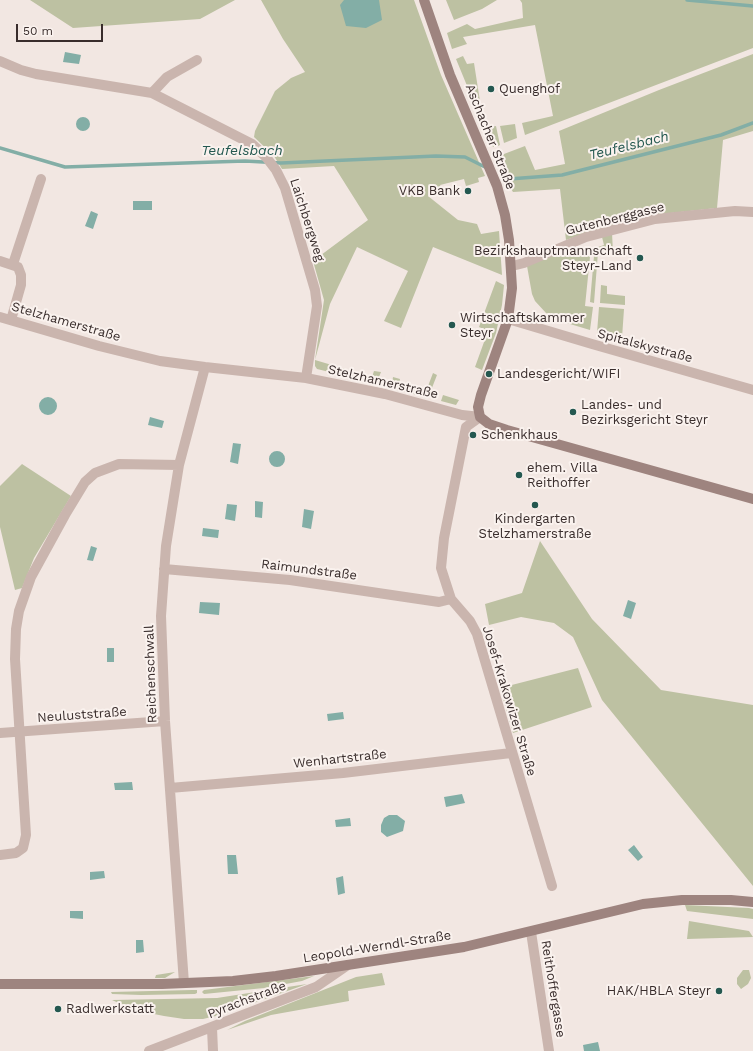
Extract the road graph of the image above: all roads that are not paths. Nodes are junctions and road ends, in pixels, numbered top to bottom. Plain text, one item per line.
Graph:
1 (424, 0) edge
2 (197, 60) dead end
3 (0, 61) edge
4 (152, 93) junction
5 (41, 179) dead end
6 (753, 212) edge
7 (0, 261) edge
8 (13, 264) junction
9 (512, 266) junction
10 (0, 316) edge
11 (508, 319) junction
12 (10, 320) junction
13 (205, 367) junction
14 (306, 378) junction
15 (753, 390) edge
16 (480, 417) junction
17 (179, 465) junction
18 (753, 499) edge
19 (164, 569) junction
20 (451, 599) junction
21 (165, 722) junction
22 (20, 732) junction
23 (0, 733) edge
24 (511, 753) junction
25 (170, 788) junction
26 (0, 855) edge
27 (552, 886) dead end
28 (753, 902) edge
29 (531, 932) junction
30 (348, 965) junction
31 (184, 983) junction
32 (0, 984) edge
33 (212, 1028) junction
34 (149, 1051) edge
35 (213, 1051) edge
36 (549, 1051) edge

1 - 9 street, Aschacher Straße
2 - 4 street
3 - 4 street, Laichbergweg
4 - 14 street, Laichbergweg
5 - 8 street
6 - 9 street, Gutenberggasse
7 - 8 street
8 - 12 street
9 - 11 street, Aschacher Straße
10 - 12 street, Stelzhamerstraße
11 - 15 street, Spitalskystraße
11 - 16 street, Aschacher Straße
12 - 13 street, Stelzhamerstraße
13 - 14 street, Stelzhamerstraße
13 - 17 street, Reichenschwall
14 - 16 street, Stelzhamerstraße
16 - 18 street, Stelzhamerstraße
16 - 20 street, Josef-Krakowizer Straße
17 - 19 street, Reichenschwall
17 - 22 street
19 - 20 street, Raimundstraße
19 - 21 street, Reichenschwall
20 - 24 street, Josef-Krakowizer Straße
21 - 22 street, Neuluststraße
21 - 25 street, Reichenschwall
22 - 23 street, Neuluststraße
22 - 26 street
24 - 25 street, Wenhartstraße
24 - 27 street, Josef-Krakowizer Straße
25 - 31 street, Reichenschwall
28 - 29 street, Leopold-Werndl-Straße
29 - 30 street, Leopold-Werndl-Straße
29 - 36 street, Reithoffergasse
30 - 31 street, Leopold-Werndl-Straße
30 - 33 street, Pyrachstraße
31 - 32 street, Leopold-Werndl-Straße
33 - 34 street, Pyrachstraße
33 - 35 street

